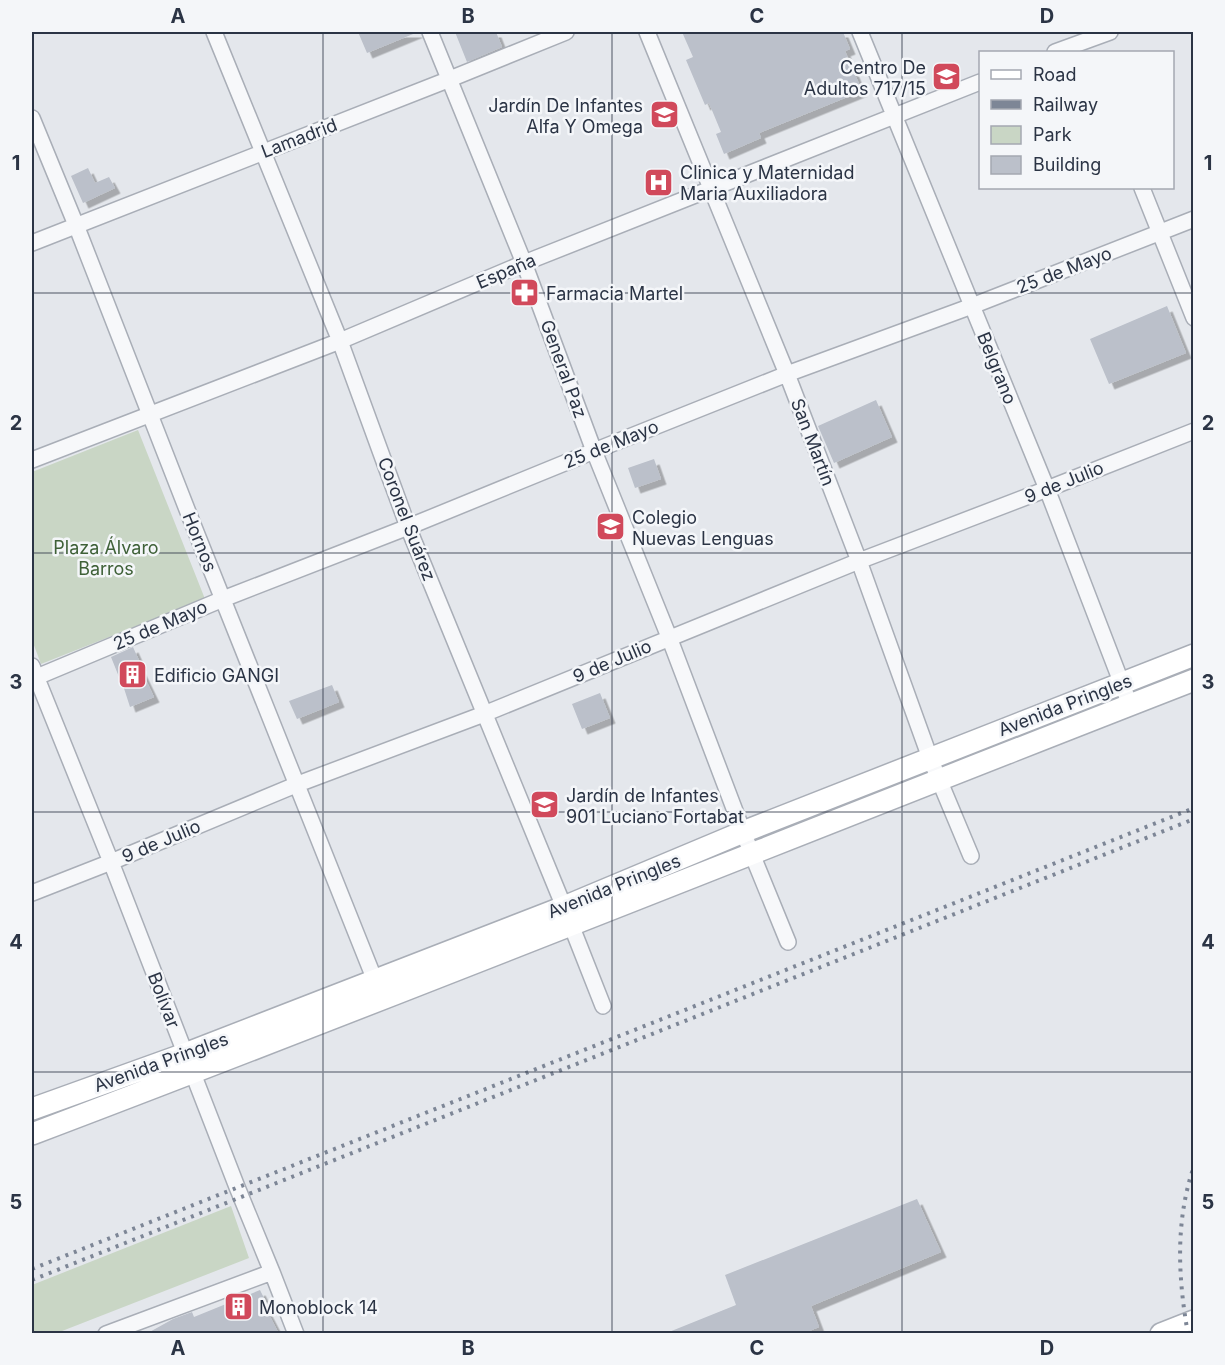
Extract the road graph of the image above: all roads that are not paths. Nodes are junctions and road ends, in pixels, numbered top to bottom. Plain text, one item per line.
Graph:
1 (214, 32) edge
2 (430, 32) edge
3 (566, 32) edge
4 (647, 32) edge
5 (860, 32) edge
6 (1110, 32) edge
7 (1082, 42) edge
8 (1058, 51) edge
9 (450, 79) junction
10 (979, 83) edge
11 (894, 116) junction
12 (32, 118) edge
13 (264, 152) junction
14 (711, 189) junction
15 (1142, 189) edge
16 (1194, 219) edge
17 (76, 225) junction
18 (1160, 232) junction
19 (32, 243) edge
20 (524, 263) junction
21 (972, 306) junction
22 (1194, 318) edge
23 (340, 341) junction
24 (787, 374) junction
25 (151, 413) junction
26 (1194, 431) edge
27 (594, 451) junction
28 (32, 460) edge
29 (1047, 489) junction
30 (408, 527) junction
31 (859, 561) junction
32 (223, 599) junction
33 (669, 637) junction
34 (1194, 655) edge
35 (33, 674) edge
36 (1194, 681) edge
37 (1122, 683) junction
38 (1130, 705) junction
39 (484, 714) junction
40 (930, 758) junction
41 (939, 779) junction
42 (298, 784) junction
43 (743, 832) junction
44 (753, 853) junction
45 (971, 856) dead end
46 (111, 862) junction
47 (32, 893) edge
48 (568, 916) junction
49 (788, 942) dead end
50 (378, 989) junction
51 (603, 1006) dead end
52 (189, 1064) junction
53 (32, 1109) edge
54 (32, 1134) edge
55 (272, 1272) junction
56 (1194, 1321) edge
57 (1162, 1333) edge
58 (106, 1334) edge
59 (296, 1334) edge

1 - 13 street, Coronel Suárez
2 - 9 street, General Paz
3 - 9 street, Lamadrid
4 - 14 street, San Martín
5 - 11 street, Belgrano
6 - 7 street
7 - 8 street
9 - 13 street, Lamadrid
9 - 20 street, General Paz
10 - 11 street, España
11 - 14 street, España
11 - 21 street, Belgrano
12 - 17 street, Hornos
13 - 17 street, Lamadrid
13 - 23 street, Coronel Suárez
14 - 20 street, España
14 - 24 street, San Martín
15 - 18 street
16 - 18 street, 25 de Mayo
17 - 19 street, Lamadrid
17 - 25 street, Hornos
18 - 21 street, 25 de Mayo
18 - 22 street
20 - 23 street, España
20 - 27 street, General Paz
21 - 24 street, 25 de Mayo
21 - 29 street, Belgrano
23 - 25 street, España
23 - 30 street, Coronel Suárez
24 - 27 street, 25 de Mayo
24 - 31 street, San Martín
25 - 28 street, España
25 - 32 street, Hornos
26 - 29 street, 9 de Julio
27 - 30 street, 25 de Mayo
27 - 33 street, General Paz
29 - 31 street, 9 de Julio
29 - 37 street, Belgrano
30 - 32 street, 25 de Mayo
30 - 39 street, Coronel Suárez
31 - 33 street, 9 de Julio
31 - 40 street, San Martín
32 - 35 street, 25 de Mayo
32 - 42 street, Hornos
33 - 39 street, 9 de Julio
33 - 43 street, General Paz
34 - 37 main road, Avenida Pringles
35 - 46 street, Bolívar
36 - 38 main road, Avenida Pringles
37 - 38 street, Belgrano
37 - 40 main road, Avenida Pringles
38 - 41 main road, Avenida Pringles
39 - 42 street, 9 de Julio
39 - 48 street, Coronel Suárez
40 - 41 street, San Martín
40 - 43 main road, Avenida Pringles
41 - 44 main road, Avenida Pringles
41 - 45 street, San Martín
42 - 46 street, 9 de Julio
42 - 50 street, Hornos
43 - 44 street, General Paz
43 - 48 main road, Avenida Pringles
44 - 48 main road, Avenida Pringles
44 - 49 street, General Paz
46 - 47 street, 9 de Julio
46 - 52 street, Bolívar
48 - 50 main road, Avenida Pringles
48 - 51 street, Coronel Suárez
50 - 52 main road, Avenida Pringles
52 - 53 main road, Avenida Pringles
52 - 54 main road, Avenida Pringles
52 - 55 street, Bolívar
55 - 58 street
55 - 59 street, Bolívar
56 - 57 main road

